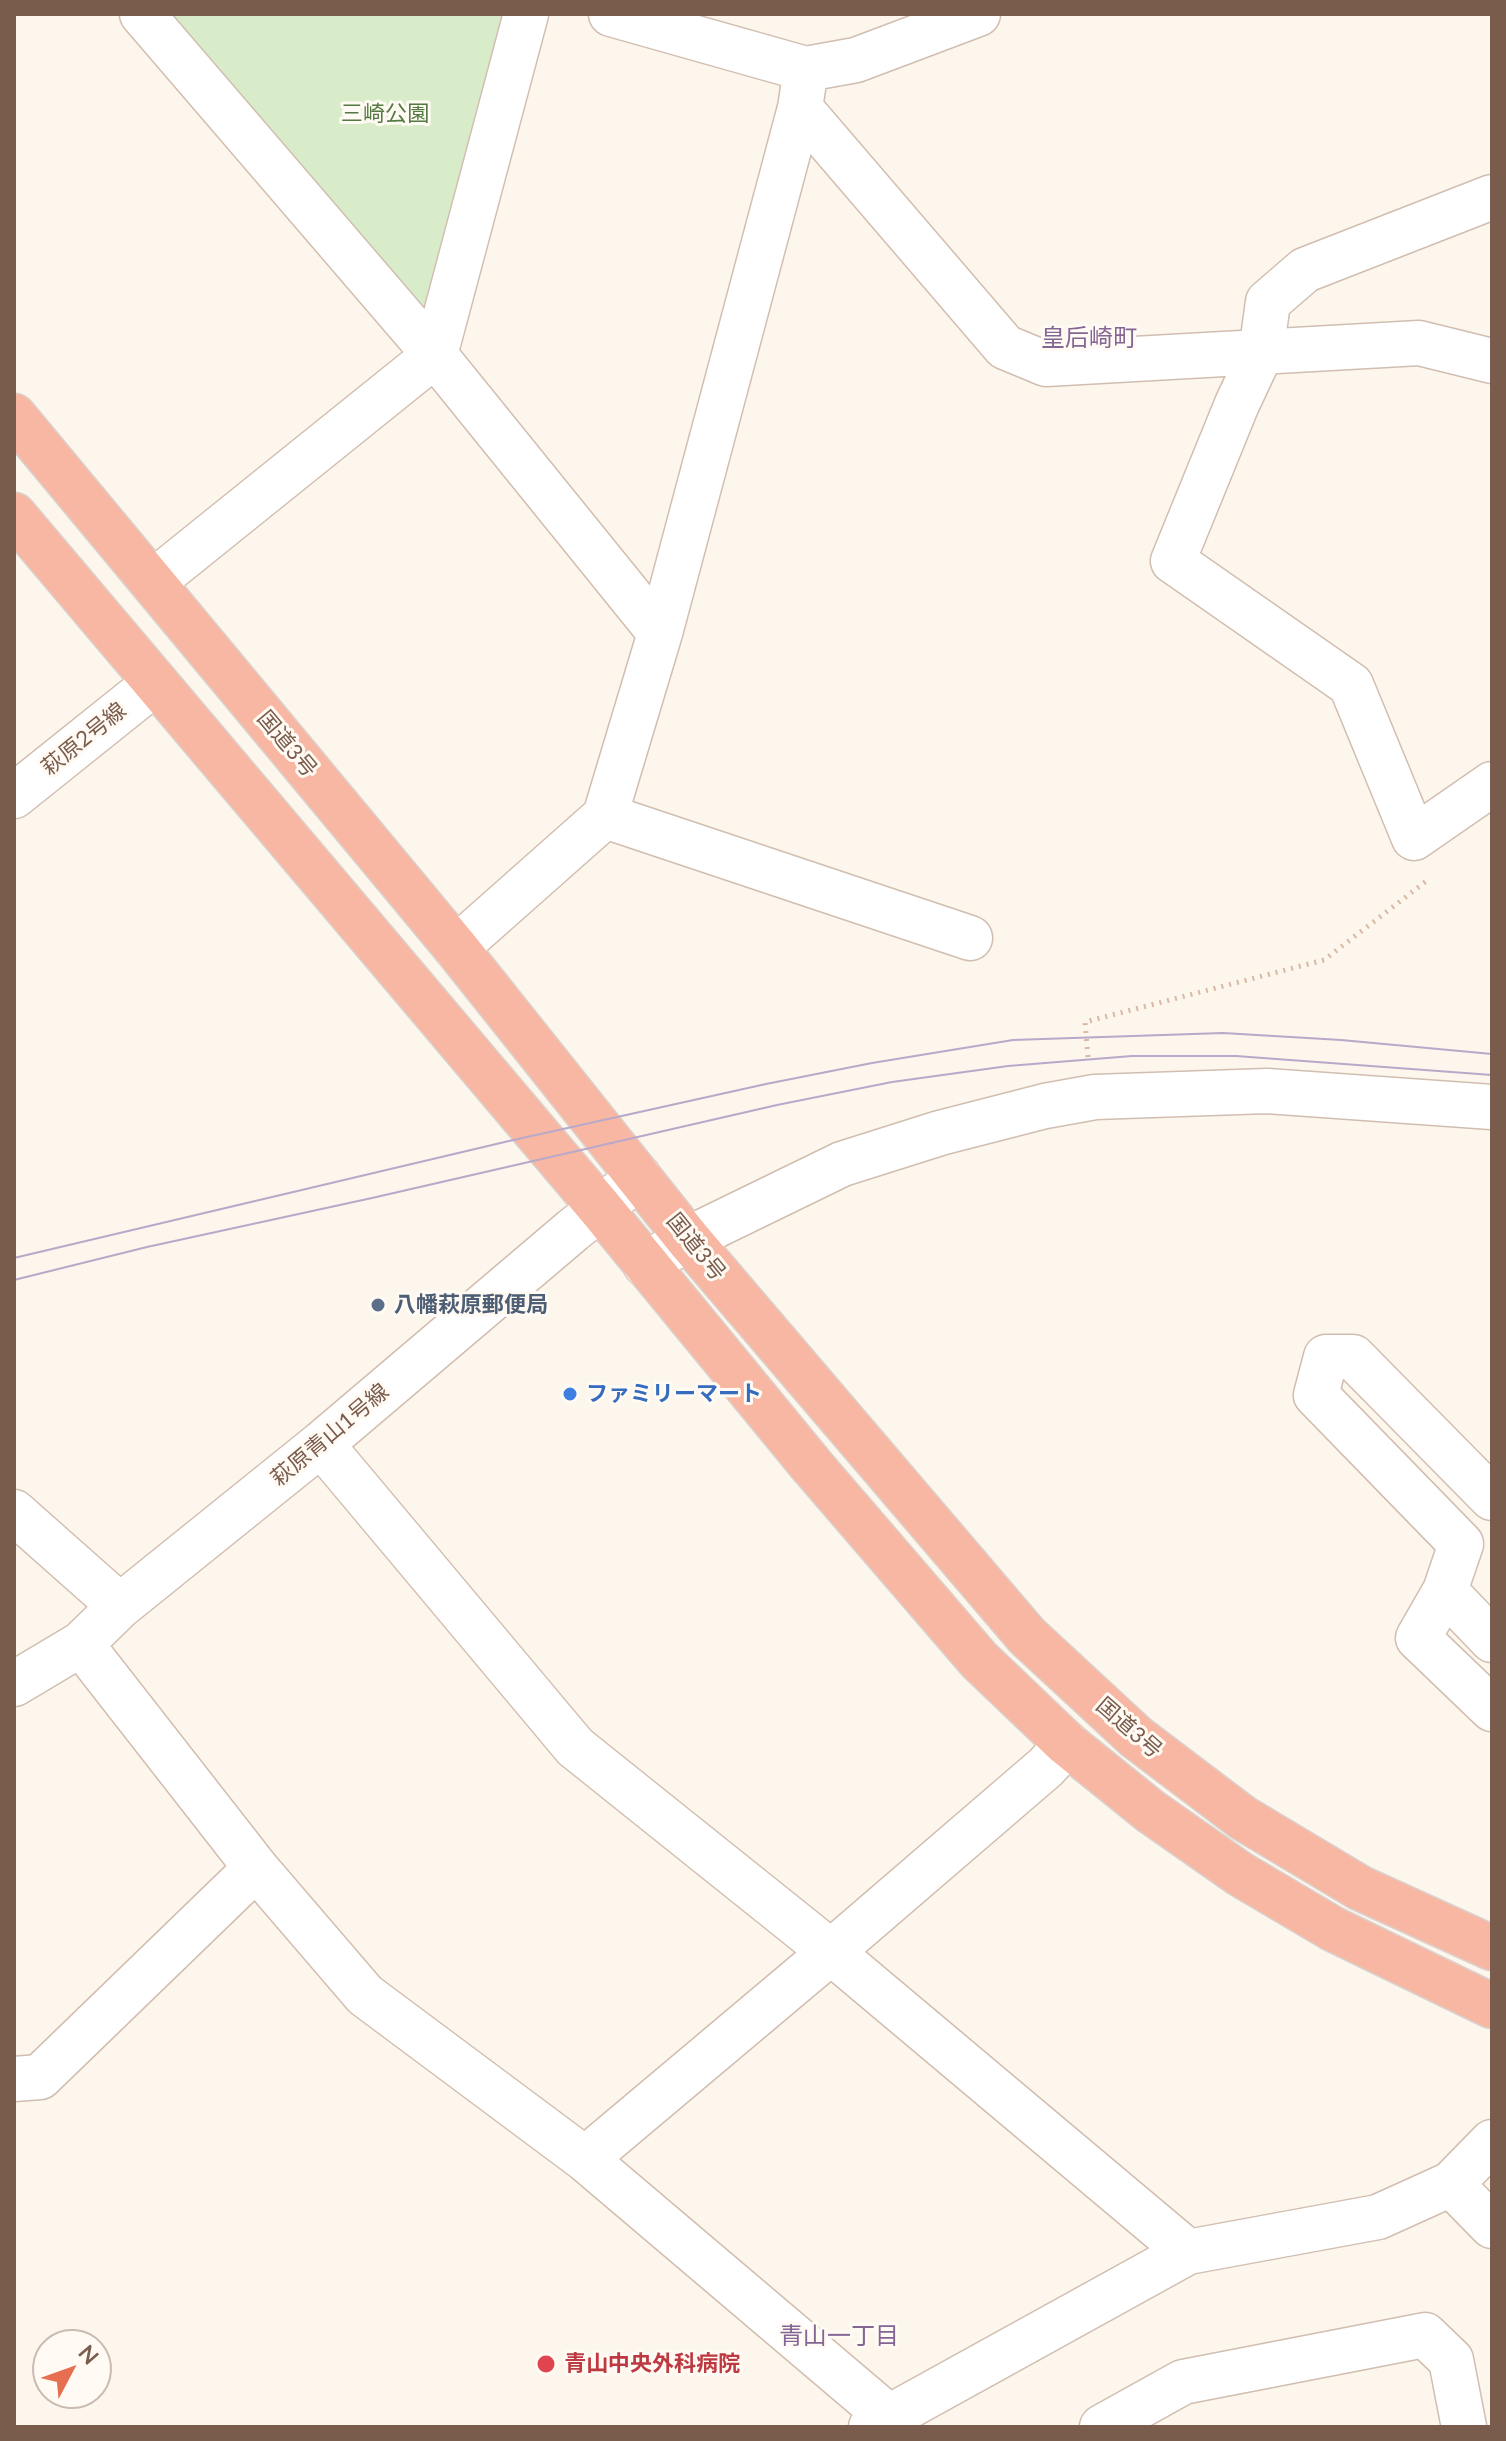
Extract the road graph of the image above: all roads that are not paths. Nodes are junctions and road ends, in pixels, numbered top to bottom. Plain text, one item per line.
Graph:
1 (142, 14) edge
2 (526, 14) edge
3 (611, 14) edge
4 (978, 14) edge
5 (803, 88) junction
6 (1492, 197) edge
7 (1261, 353) junction
8 (435, 355) junction
9 (1492, 361) edge
10 (14, 416) edge
11 (14, 515) edge
12 (153, 582) junction
13 (660, 633) junction
14 (155, 683) junction
15 (1492, 784) edge
16 (14, 796) edge
17 (605, 816) junction
18 (970, 938) dead end
19 (456, 948) junction
20 (1492, 1107) edge
21 (639, 1177) junction
22 (600, 1208) junction
23 (688, 1239) junction
24 (645, 1264) junction
25 (321, 1444) junction
26 (1492, 1498) edge
27 (14, 1512) edge
28 (1445, 1591) junction
29 (120, 1606) junction
30 (1492, 1640) edge
31 (81, 1644) junction
32 (14, 1684) edge
33 (1492, 1709) edge
34 (1067, 1744) junction
35 (256, 1868) junction
36 (1492, 1948) edge
37 (831, 1952) junction
38 (1492, 2006) edge
39 (14, 2079) edge
40 (1492, 2142) edge
41 (585, 2159) junction
42 (1451, 2184) junction
43 (1492, 2226) edge
44 (1188, 2252) junction
45 (885, 2424) edge
46 (1102, 2427) edge
47 (1464, 2427) edge

1 - 8 street
2 - 8 street
3 - 5 street
4 - 5 street
5 - 7 street
5 - 13 street
6 - 7 street
7 - 9 street
7 - 15 street
8 - 12 street
8 - 13 street
10 - 12 highway, 国道3号
11 - 14 highway
12 - 19 highway, 国道3号
13 - 17 street
14 - 16 street, 萩原2号線
14 - 22 highway
17 - 18 street
17 - 19 street
19 - 21 highway, 国道3号
20 - 23 street
21 - 22 street, 萩原青山1号線
21 - 23 highway, 国道3号
22 - 24 highway
22 - 25 street, 萩原青山1号線
23 - 24 street
23 - 36 highway, 国道3号
24 - 34 highway
25 - 29 street, 萩原青山1号線
25 - 37 street
26 - 28 street
27 - 29 street
28 - 30 street
28 - 33 street
29 - 31 street, 萩原青山1号線
31 - 32 street, 萩原青山1号線
31 - 35 street
34 - 37 street
34 - 38 highway
35 - 39 street
35 - 41 street
37 - 41 street
37 - 44 street
40 - 42 street
41 - 45 street
42 - 43 street
42 - 44 street
44 - 45 street
46 - 47 street

